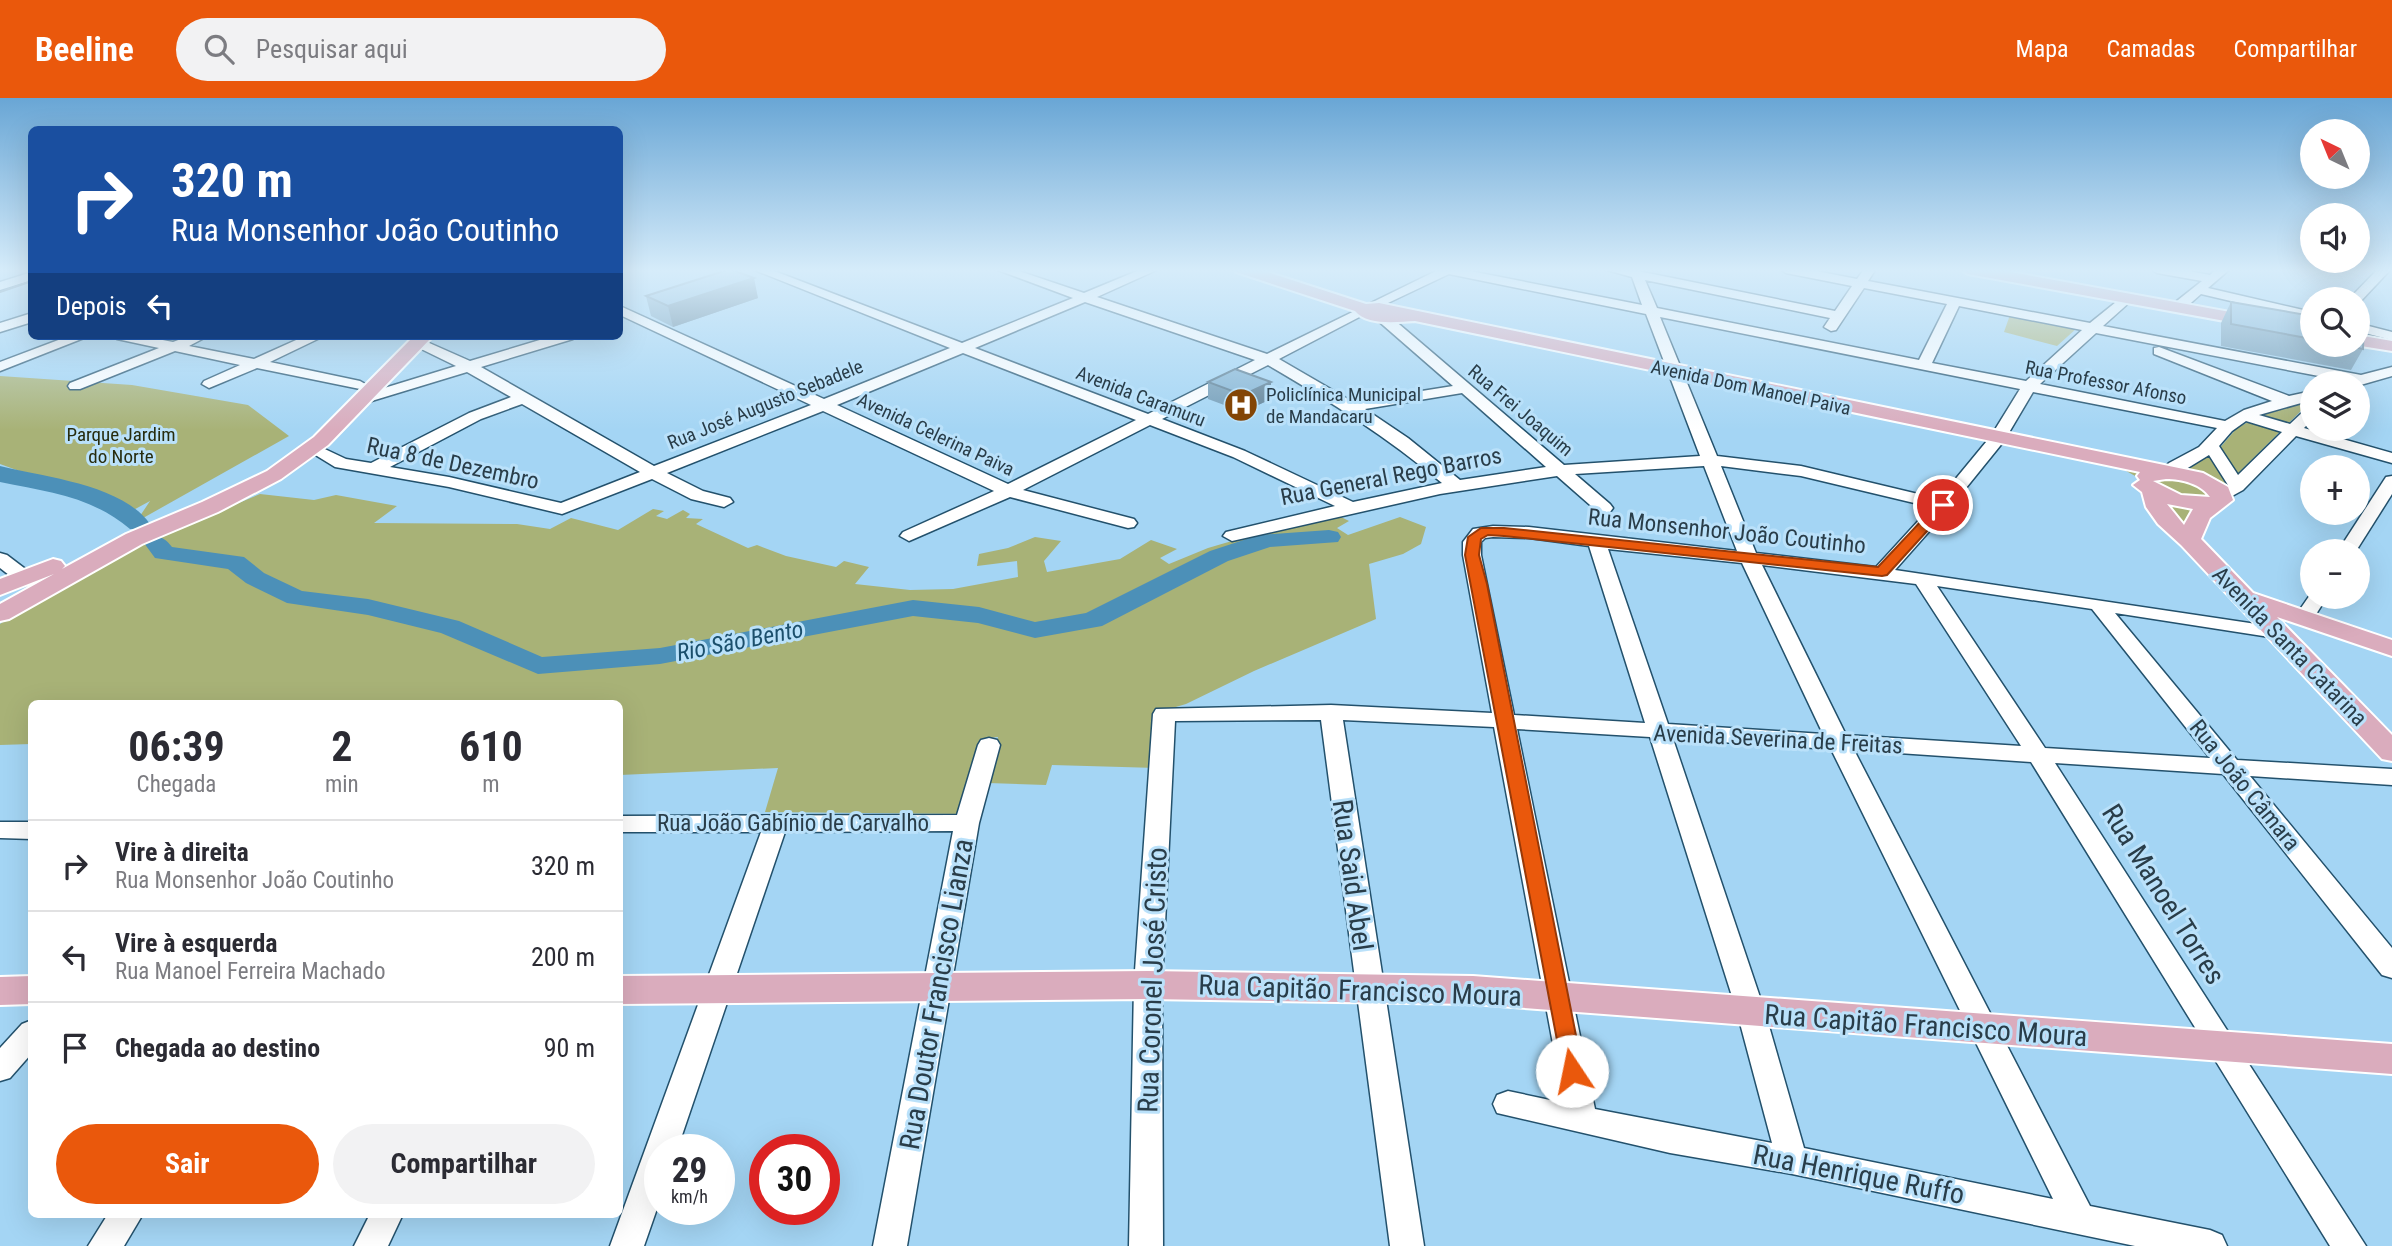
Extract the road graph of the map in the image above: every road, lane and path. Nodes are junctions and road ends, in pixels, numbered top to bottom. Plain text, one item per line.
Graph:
1 (641, 323) edge
2 (901, 323) edge
3 (1023, 323) edge
4 (1161, 323) edge
5 (1343, 323) edge
6 (1390, 323) edge
7 (1445, 323) edge
8 (1655, 323) edge
9 (1710, 323) edge
10 (1834, 323) edge
11 (1944, 323) edge
12 (2062, 323) edge
13 (2097, 323) edge
14 (2261, 323) edge
15 (2091, 328) junction
16 (2300, 330) edge
17 (2370, 330) edge
18 (2111, 332) junction
19 (2392, 336) edge
20 (71, 340) edge
21 (139, 340) edge
22 (192, 340) edge
23 (308, 340) edge
24 (400, 340) edge
25 (420, 340) edge
26 (423, 340) edge
27 (556, 340) edge
28 (2370, 342) edge
29 (1820, 344) junction
30 (2392, 346) edge
31 (963, 347) junction
32 (173, 348) junction
33 (1270, 360) junction
34 (254, 363) junction
35 (1924, 365) junction
36 (0, 367) edge
37 (470, 368) junction
38 (1674, 370) junction
39 (2303, 371) edge
40 (2392, 371) edge
41 (2370, 378) edge
42 (209, 384) dead end
43 (75, 386) dead end
44 (2029, 386) junction
45 (1465, 388) junction
46 (360, 393) junction
47 (523, 398) junction
48 (2300, 398) edge
49 (2287, 401) junction
50 (824, 405) junction
51 (1351, 407) junction
52 (2245, 416) junction
53 (1150, 420) junction
54 (2300, 422) edge
55 (2228, 426) junction
56 (2292, 430) junction
57 (1998, 438) junction
58 (2211, 446) junction
59 (312, 448) junction
60 (2392, 458) edge
61 (1712, 461) junction
62 (373, 468) junction
63 (1561, 468) junction
64 (653, 471) junction
65 (2158, 481) junction
66 (2392, 481) edge
67 (1456, 486) junction
68 (1008, 491) junction
69 (2225, 496) junction
70 (586, 500) joint
71 (724, 502) dead end
72 (1943, 505) junction
73 (1349, 507) junction
74 (1604, 508) dead end
75 (1128, 523) dead end
76 (909, 536) dead end
77 (1232, 536) dead end
78 (2355, 539) edge
79 (2189, 540) junction
80 (1597, 543) junction
81 (1749, 558) junction
82 (0, 559) edge
83 (1882, 572) junction
84 (1922, 579) junction
85 (12, 590) edge
86 (2244, 598) junction
87 (2098, 604) junction
88 (2310, 609) edge
89 (0, 614) edge
90 (2304, 618) junction
91 (2276, 632) junction
92 (2392, 649) edge
93 (1331, 712) junction
94 (1164, 714) joint
95 (1506, 721) junction
96 (1660, 732) junction
97 (1838, 741) junction
98 (989, 745) dead end
99 (2392, 752) edge
100 (2038, 755) junction
101 (2231, 766) junction
102 (2392, 777) edge
103 (776, 823) junction
104 (967, 823) junction
105 (623, 824) edge
106 (2392, 967) edge
107 (1148, 985) junction
108 (1369, 986) junction
109 (935, 987) junction
110 (623, 989) edge
111 (28, 990) edge
112 (718, 990) junction
113 (0, 991) edge
114 (1558, 997) junction
115 (1751, 1012) junction
116 (1982, 1029) junction
117 (28, 1037) edge
118 (2225, 1048) junction
119 (2392, 1059) edge
120 (0, 1069) edge
121 (1508, 1104) dead end
122 (1582, 1120) junction
123 (666, 1134) edge
124 (1792, 1160) junction
125 (644, 1198) edge
126 (124, 1218) edge
127 (385, 1218) edge
128 (2080, 1219) junction
129 (105, 1246) edge
130 (371, 1246) edge
131 (627, 1246) edge
132 (890, 1246) edge
133 (1146, 1246) edge
134 (1407, 1246) edge
135 (2210, 1246) edge
136 (2349, 1246) edge

1 - 50 street, Avenida Celerina Paiva
2 - 31 street, Avenida Caramuru
3 - 31 street, Rua José Augusto Sebadele
4 - 33 street
5 - 33 street
6 - 45 street, Rua Frei Joaquim
7 - 38 main road, Avenida Dom Manoel Paiva
8 - 38 street
9 - 29 street, Rua Professor Afonso
10 - 29 street
11 - 35 street
12 - 15 street
13 - 15 street
14 - 16 main road
15 - 18 street
15 - 44 street
17 - 19 street
18 - 39 street
18 - 49 street
20 - 36 street
21 - 32 street
22 - 32 street
23 - 34 street
24 - 46 main road
25 - 46 main road
26 - 37 street
27 - 37 street
28 - 30 main road
29 - 35 street, Rua Professor Afonso
31 - 50 street, Rua José Augusto Sebadele
31 - 53 street, Avenida Caramuru
32 - 34 street
32 - 43 street
33 - 51 street
33 - 53 street
34 - 42 street
34 - 46 street
35 - 44 street, Rua Professor Afonso
37 - 46 street
37 - 47 street
38 - 57 main road, Avenida Dom Manoel Paiva
38 - 61 street
40 - 41 street
44 - 55 street, Rua Professor Afonso
44 - 57 street
45 - 51 street
45 - 63 street, Rua Frei Joaquim
46 - 59 main road
46 - 85 main road
47 - 62 street
47 - 64 street
48 - 49 street
49 - 52 street
50 - 64 street, Rua José Augusto Sebadele
50 - 68 street, Avenida Celerina Paiva
51 - 67 street
52 - 55 street
52 - 56 street
53 - 68 street
53 - 73 street, Avenida Caramuru
54 - 56 street
55 - 58 street
56 - 60 street
56 - 69 street
57 - 65 main road, Avenida Dom Manoel Paiva
57 - 72 street
58 - 65 street
58 - 69 street
59 - 62 street, Rua 8 de Dezembro
59 - 85 main road
61 - 63 street, Rua General Rego Barros
61 - 72 street, Rua General Rego Barros
61 - 81 street
62 - 70 street, Rua 8 de Dezembro
63 - 67 street, Rua General Rego Barros
63 - 74 street, Rua Frei Joaquim
64 - 70 street, Rua José Augusto Sebadele
64 - 71 street
65 - 69 main road
65 - 79 main road, Avenida Santa Catarina
66 - 78 street
67 - 73 street, Rua General Rego Barros
68 - 75 street, Avenida Celerina Paiva
68 - 76 street
69 - 79 main road
72 - 83 street
73 - 77 street, Rua General Rego Barros
79 - 86 main road, Avenida Santa Catarina
80 - 81 street, Rua Monsenhor João Coutinho
80 - 95 street, Rua Monsenhor João Coutinho
80 - 96 street
81 - 83 street, Rua Monsenhor João Coutinho
81 - 97 street
82 - 85 street
83 - 84 street, Rua Monsenhor João Coutinho
84 - 87 street, Rua Monsenhor João Coutinho
84 - 100 street, Rua Manoel Torres
85 - 89 main road
86 - 90 main road
86 - 91 main road, Avenida Santa Catarina
87 - 91 street, Rua Monsenhor João Coutinho
87 - 101 street, Rua João Câmara
88 - 90 street
90 - 92 main road
91 - 99 main road, Avenida Santa Catarina
93 - 94 street, Avenida Severina de Freitas
93 - 95 street, Avenida Severina de Freitas
93 - 108 street, Rua Said Abel
94 - 107 street, Rua Coronel José Cristo
95 - 96 street, Avenida Severina de Freitas
95 - 114 street
96 - 97 street, Avenida Severina de Freitas
96 - 115 street
97 - 100 street, Avenida Severina de Freitas
97 - 116 street
98 - 104 street, Rua Doutor Francisco Lianza
100 - 101 street, Avenida Severina de Freitas
100 - 118 street, Rua Manoel Torres
101 - 102 street, Avenida Severina de Freitas
101 - 106 street, Rua João Câmara
103 - 104 street, Rua João Gabínio de Carvalho
103 - 105 street, Rua João Gabínio de Carvalho
103 - 112 street
104 - 109 street, Rua Doutor Francisco Lianza
107 - 108 main road, Rua Capitão Francisco Moura
107 - 109 main road, Rua Capitão Francisco Moura
107 - 133 street, Rua Coronel José Cristo
108 - 114 main road, Rua Capitão Francisco Moura
108 - 134 street, Rua Said Abel
109 - 112 main road, Rua Capitão Francisco Moura
109 - 132 street, Rua Doutor Francisco Lianza
110 - 112 main road, Rua Capitão Francisco Moura
111 - 113 main road
112 - 123 street
114 - 115 main road, Rua Capitão Francisco Moura
114 - 122 street
115 - 116 main road, Rua Capitão Francisco Moura
115 - 124 street
116 - 118 main road, Rua Capitão Francisco Moura
116 - 128 street
117 - 120 street
118 - 119 main road, Rua Capitão Francisco Moura
118 - 136 street, Rua Manoel Torres
121 - 122 street, Rua Henrique Ruffo
122 - 124 street, Rua Henrique Ruffo
124 - 128 street, Rua Henrique Ruffo
125 - 131 street
126 - 129 street
127 - 130 street
128 - 135 street, Rua Henrique Ruffo

